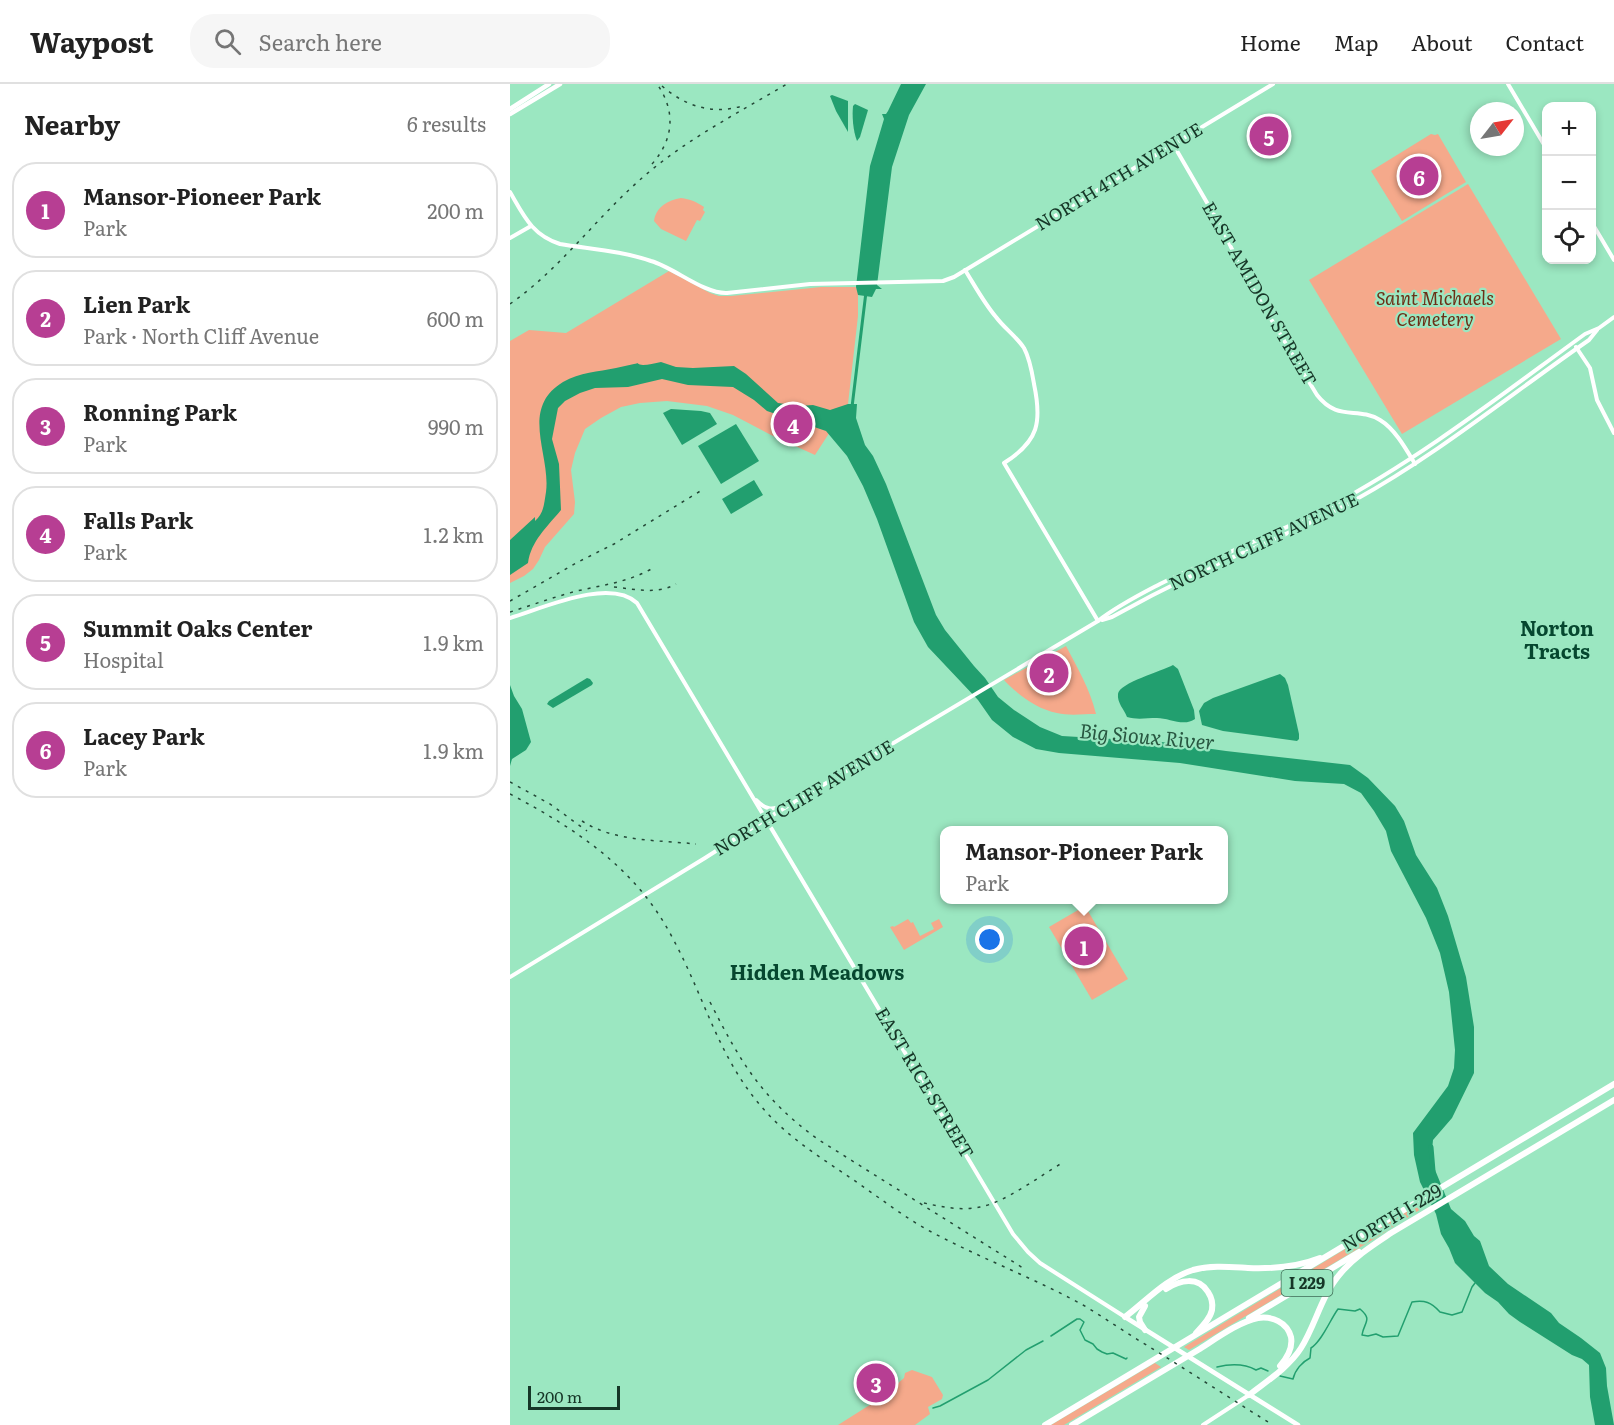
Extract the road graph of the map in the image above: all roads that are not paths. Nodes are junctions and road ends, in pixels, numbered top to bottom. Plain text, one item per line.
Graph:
1 (549, 84) edge
2 (560, 84) edge
3 (1273, 84) edge
4 (1508, 84) edge
5 (510, 109) edge
6 (510, 114) edge
7 (1542, 141) edge
8 (1173, 144) junction
9 (510, 192) edge
10 (531, 226) junction
11 (1596, 230) edge
12 (510, 238) edge
13 (1614, 260) edge
14 (965, 270) junction
15 (1614, 317) edge
16 (1599, 328) junction
17 (1573, 343) junction
18 (1576, 348) junction
19 (1614, 433) edge
20 (1412, 458) junction
21 (1415, 464) junction
22 (510, 618) edge
23 (1098, 621) junction
24 (752, 795) junction
25 (790, 804) junction
26 (766, 819) junction
27 (510, 977) edge
28 (1614, 1084) edge
29 (1614, 1100) edge
30 (1391, 1233) junction
31 (1353, 1241) junction
32 (1145, 1306) junction
33 (1127, 1318) junction
34 (1145, 1330) junction
35 (1223, 1334) junction
36 (1188, 1340) junction
37 (1249, 1395) junction
38 (1046, 1425) edge
39 (1071, 1425) edge
40 (1203, 1425) edge
41 (1298, 1425) edge

1 - 5 main road
2 - 6 main road
3 - 8 main road, NORTH 4TH AVENUE
4 - 7 main road
8 - 14 main road, NORTH 4TH AVENUE
8 - 20 main road, EAST AMIDON STREET
9 - 10 main road
10 - 12 main road
10 - 14 main road, NORTH 4TH AVENUE
11 - 13 main road
14 - 23 main road
15 - 16 main road, NORTH CLIFF AVENUE
16 - 17 main road, NORTH CLIFF AVENUE
16 - 18 main road, NORTH CLIFF AVENUE
17 - 18 main road
17 - 20 main road, NORTH CLIFF AVENUE
18 - 19 main road
18 - 21 main road, NORTH CLIFF AVENUE
20 - 21 main road, EAST AMIDON STREET
20 - 23 main road, NORTH CLIFF AVENUE
21 - 23 main road, NORTH CLIFF AVENUE
22 - 24 main road, EAST RICE STREET
23 - 25 main road, NORTH CLIFF AVENUE
24 - 25 main road
24 - 26 main road, EAST RICE STREET
25 - 26 main road, NORTH CLIFF AVENUE
26 - 27 main road, NORTH CLIFF AVENUE
26 - 33 main road, EAST RICE STREET
28 - 31 highway, NORTH I-229 / I 229
29 - 30 highway, NORTH I-229 / I 229
30 - 35 highway, NORTH I-229 / I 229
30 - 37 highway
31 - 33 highway
31 - 36 highway, NORTH I-229 / I 229
32 - 33 highway
32 - 34 highway
32 - 36 highway
33 - 34 main road, EAST RICE STREET
34 - 37 main road, EAST RICE STREET
35 - 37 highway
35 - 39 highway, I 229
36 - 38 highway, NORTH I-229 / I 229
37 - 40 main road
37 - 41 main road, EAST RICE STREET

